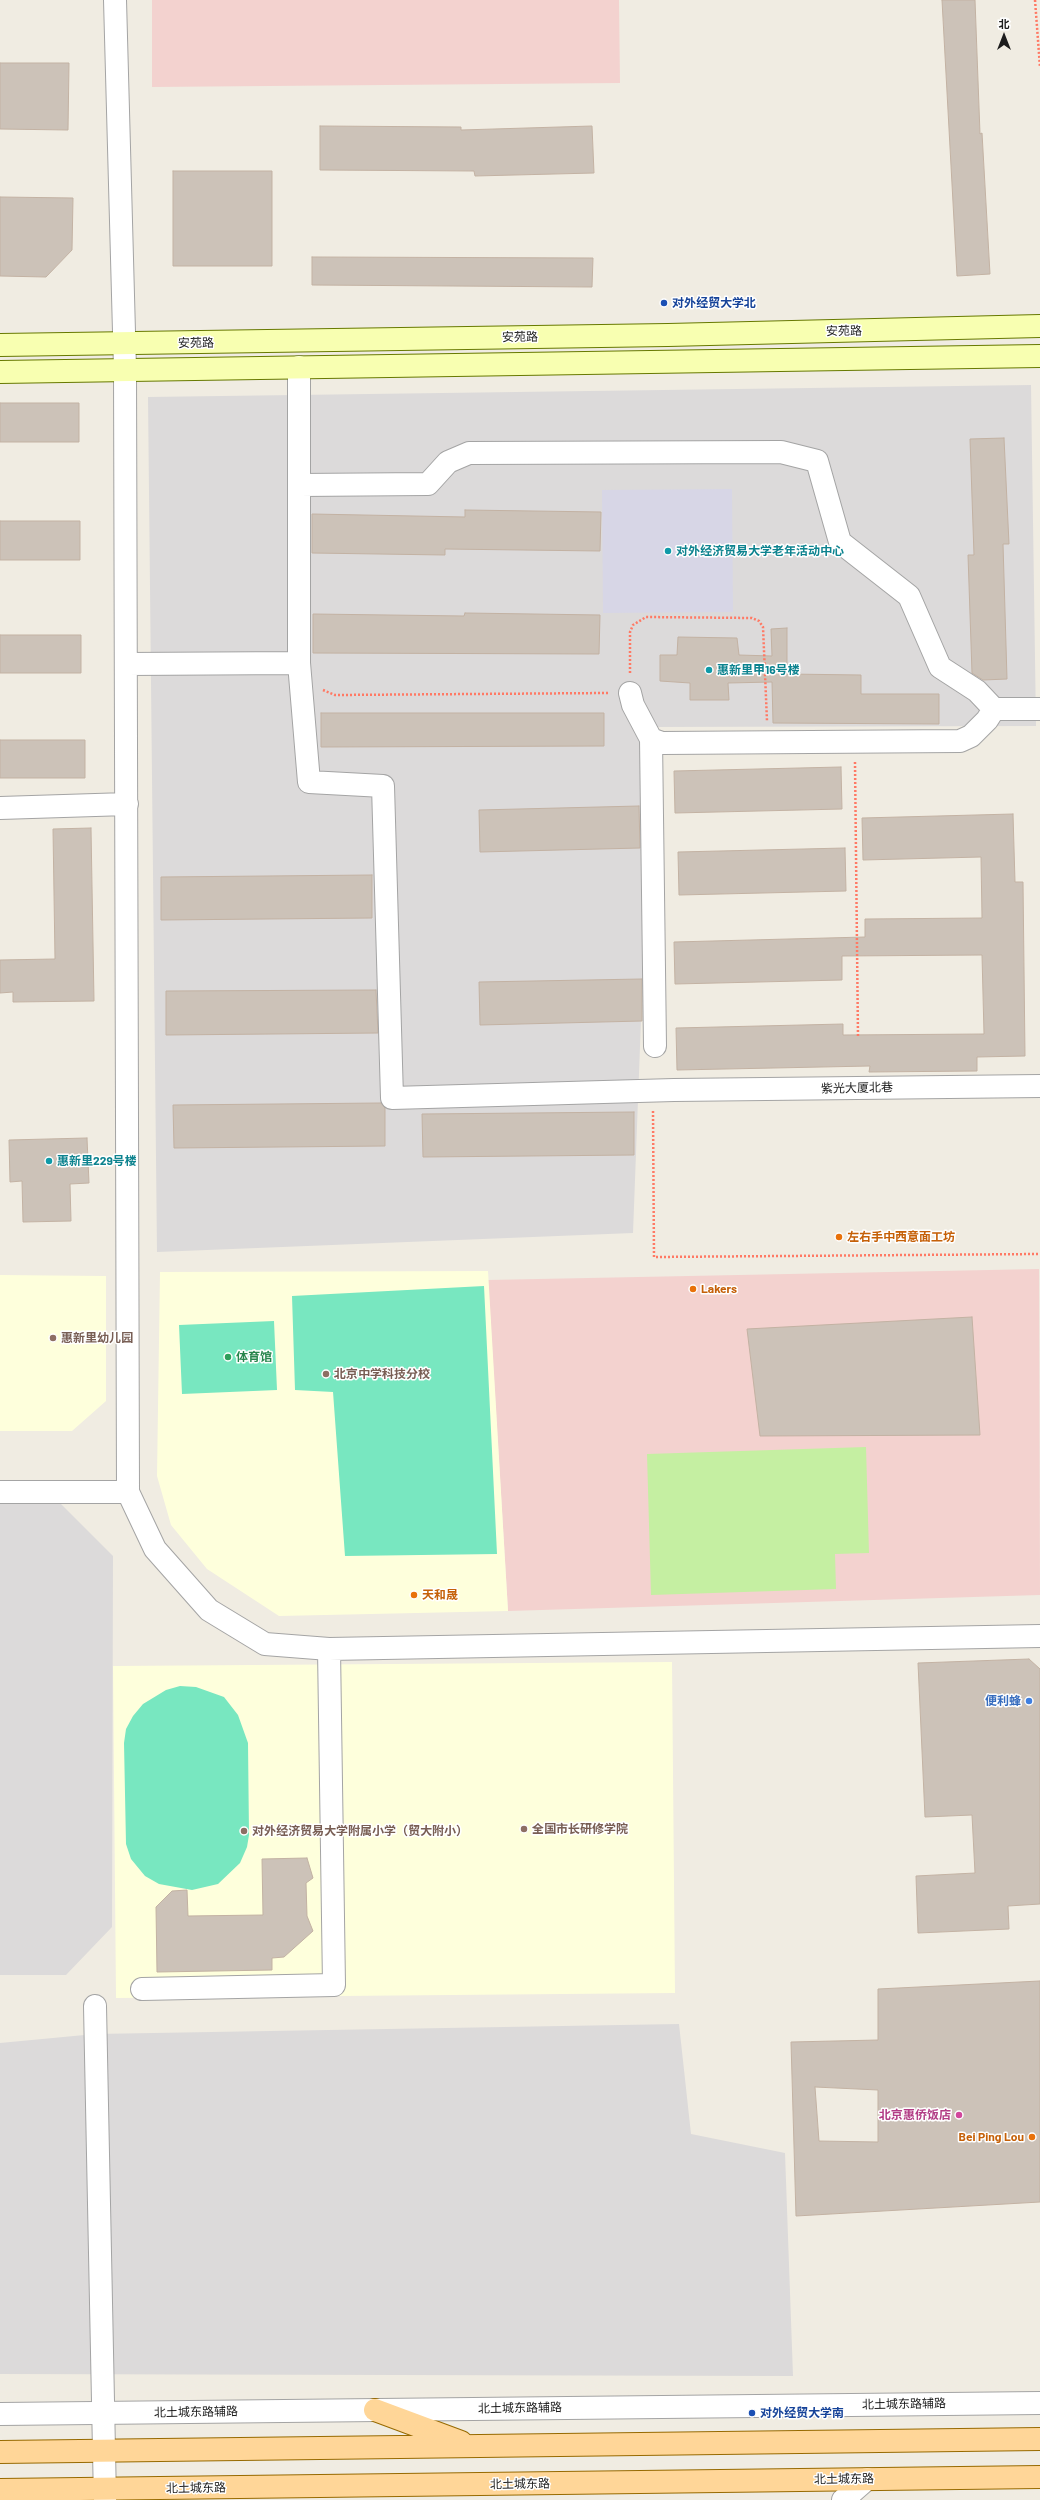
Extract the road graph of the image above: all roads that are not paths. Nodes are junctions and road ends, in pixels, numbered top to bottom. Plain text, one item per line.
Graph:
1 (115, 0) edge
2 (1040, 326) edge
3 (125, 344) junction
4 (0, 345) edge
5 (1040, 356) edge
6 (298, 367) junction
7 (125, 369) junction
8 (0, 372) edge
9 (298, 485) junction
10 (299, 663) junction
11 (126, 664) junction
12 (630, 693) road end
13 (994, 709) junction
14 (1040, 709) edge
15 (651, 738) junction
16 (127, 804) junction
17 (0, 808) edge
18 (655, 1046) dead end
19 (1040, 1086) edge
20 (0, 1492) edge
21 (128, 1492) junction
22 (1040, 1636) edge
23 (329, 1649) junction
24 (142, 1988) dead end
25 (95, 2006) dead end
26 (1040, 2403) edge
27 (375, 2410) junction
28 (103, 2413) junction
29 (0, 2414) edge
30 (1040, 2439) edge
31 (473, 2446) junction
32 (0, 2452) edge
33 (104, 2452) junction
34 (1040, 2477) edge
35 (867, 2479) junction
36 (0, 2490) edge
37 (105, 2495) edge
38 (843, 2500) edge

1 - 3 street
2 - 3 main road, 安苑路
3 - 4 main road, 安苑路
3 - 7 street
5 - 6 main road, 安苑路
6 - 7 main road, 安苑路
6 - 9 street
7 - 8 main road, 安苑路
7 - 11 street
9 - 10 street
9 - 13 street
10 - 11 street
10 - 19 street, 紫光大厦北巷
11 - 16 street
12 - 15 street
13 - 14 street
13 - 15 street
15 - 18 street
16 - 17 street
16 - 21 street
20 - 21 street
21 - 23 street
22 - 23 street
23 - 24 street
25 - 28 street
26 - 27 street, 北土城东路辅路
27 - 28 street, 北土城东路辅路
27 - 31 main road
28 - 29 street, 北土城东路辅路
28 - 33 street
30 - 31 main road
31 - 33 main road
32 - 33 main road
33 - 37 street
34 - 35 main road, 北土城东路
35 - 37 main road, 北土城东路
35 - 38 street
36 - 37 main road, 北土城东路

